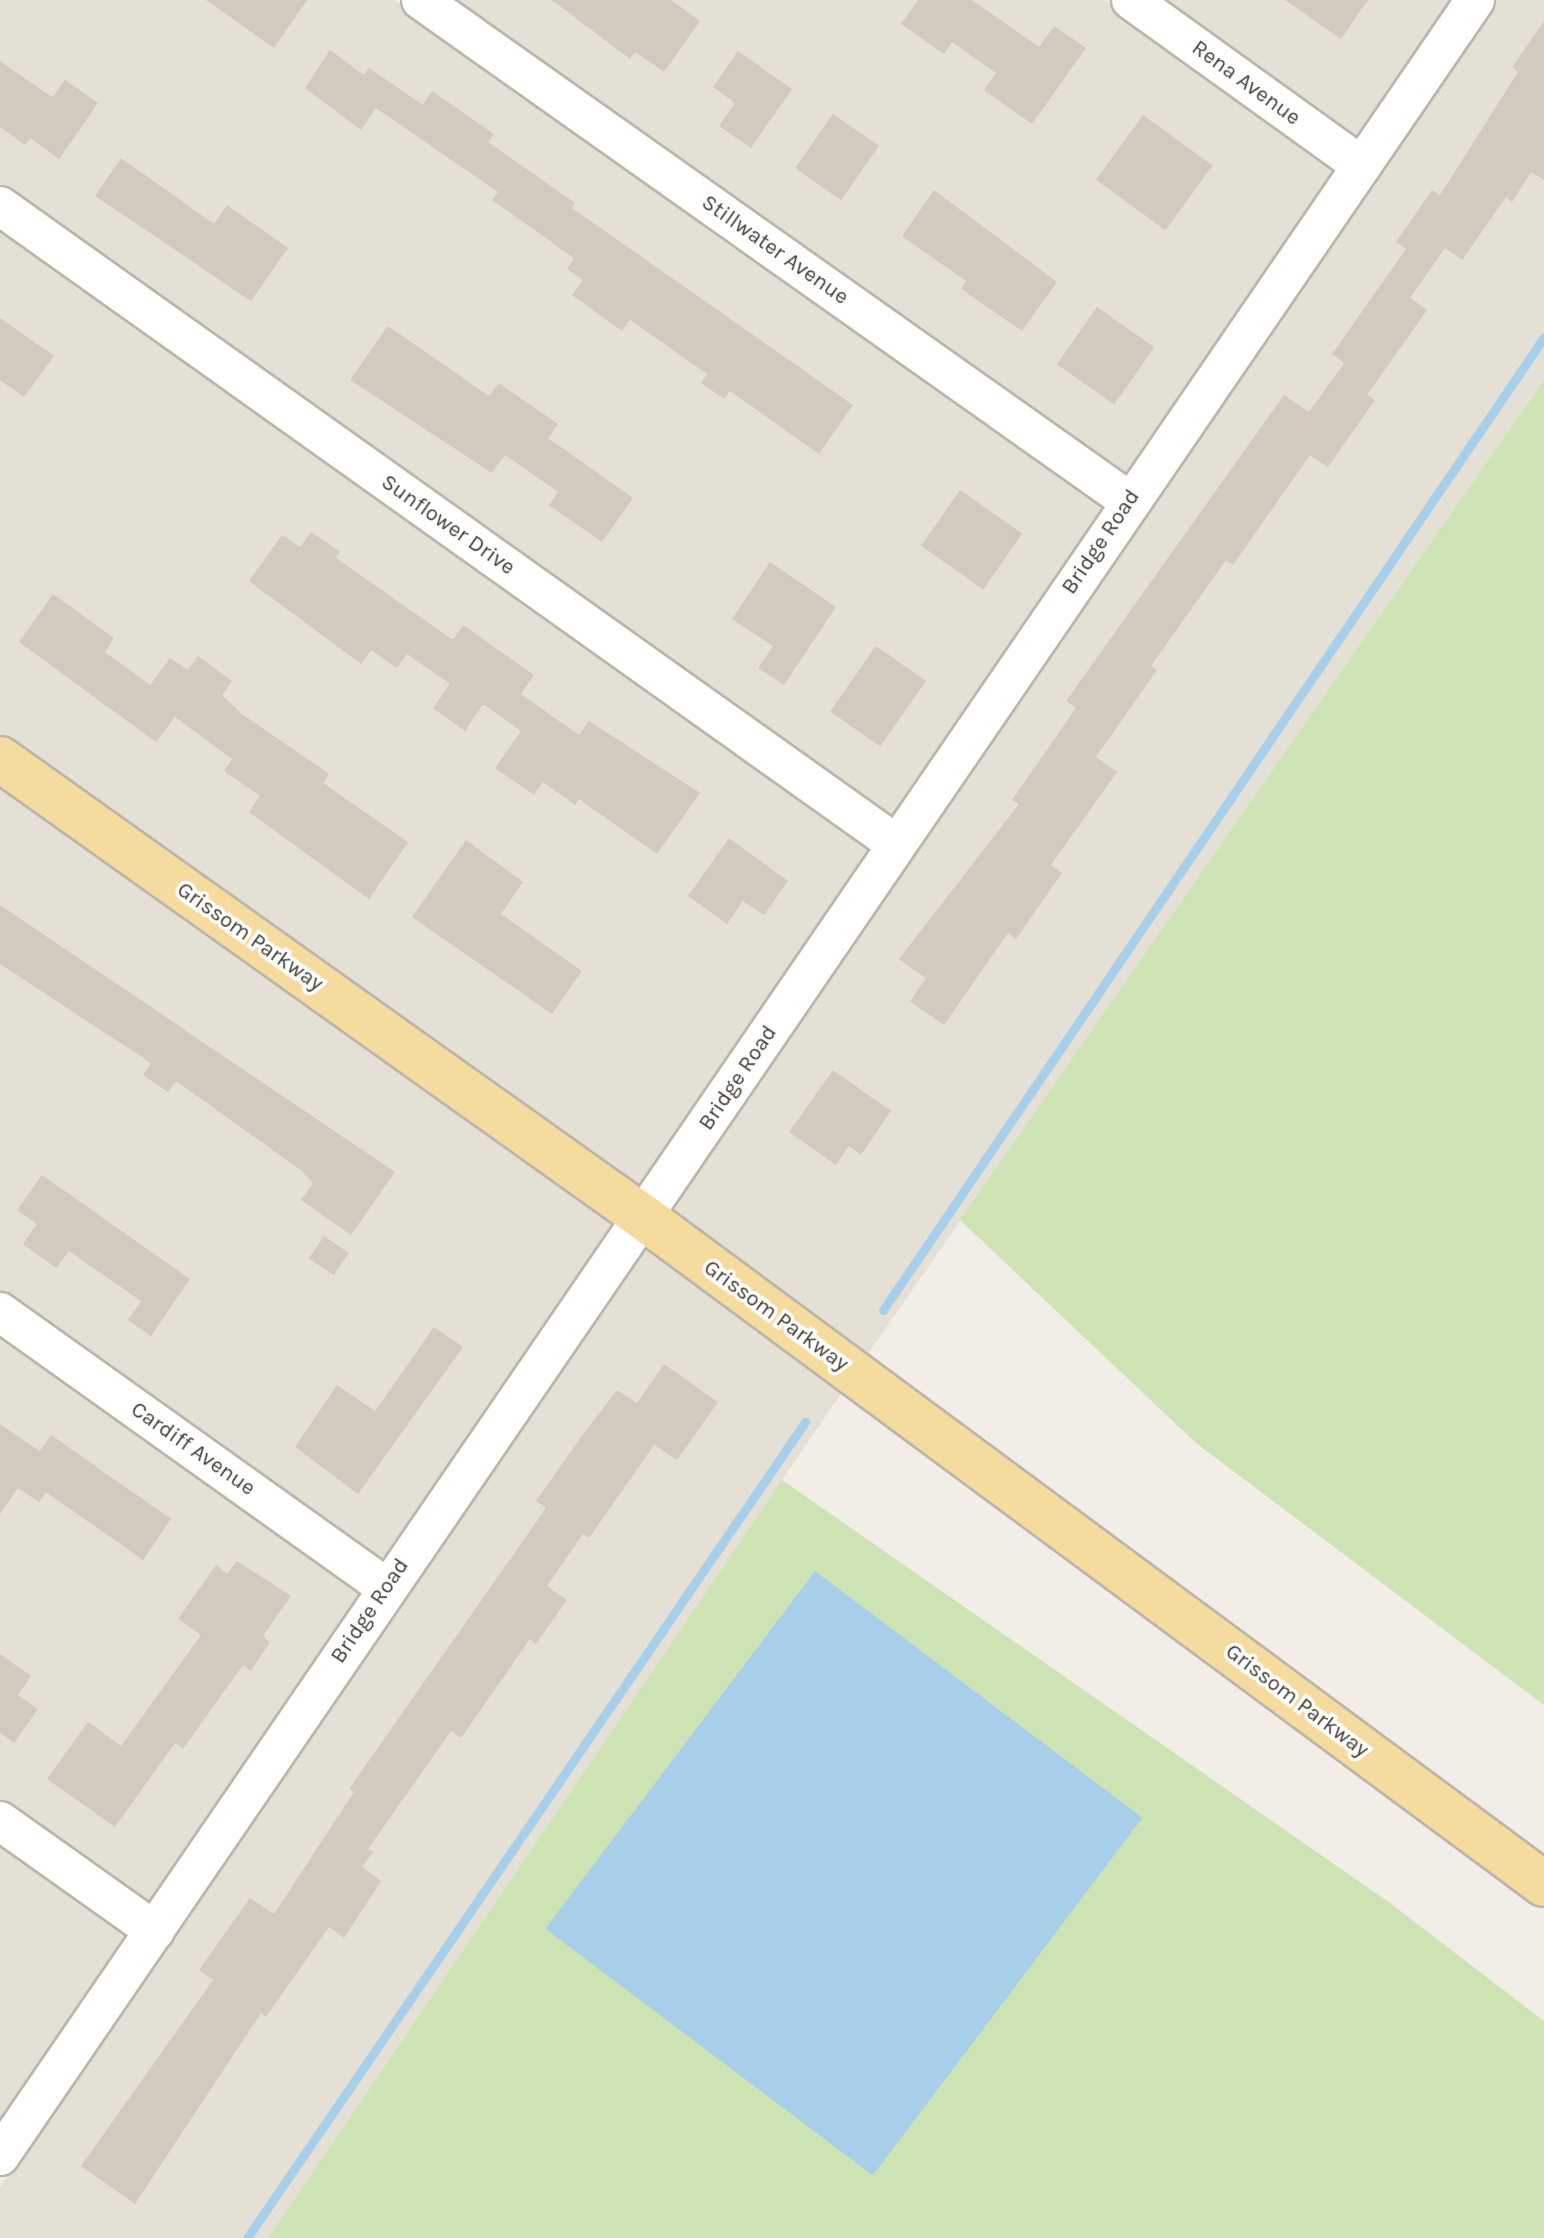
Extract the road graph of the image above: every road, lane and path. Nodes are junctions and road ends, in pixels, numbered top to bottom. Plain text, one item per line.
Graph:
1 (421, 0) edge
2 (1131, 0) edge
3 (1475, 0) edge
4 (1362, 166) junction
5 (0, 206) edge
6 (1129, 501) junction
7 (0, 759) edge
8 (896, 844) junction
9 (643, 1217) junction
10 (0, 1312) edge
11 (386, 1587) junction
12 (0, 1821) edge
13 (1544, 1884) edge
14 (155, 1931) junction
15 (0, 2156) edge

1 - 6 street, Stillwater Avenue
2 - 4 street, Rena Avenue
3 - 4 street, Bridge Road
4 - 6 street, Bridge Road
5 - 8 street, Sunflower Drive
6 - 8 street, Bridge Road
7 - 9 main road, Grissom Parkway
8 - 9 street, Bridge Road
9 - 11 street, Bridge Road
9 - 13 main road, Grissom Parkway
10 - 11 street, Cardiff Avenue
11 - 14 street, Bridge Road
12 - 14 street
14 - 15 street, Bridge Road

